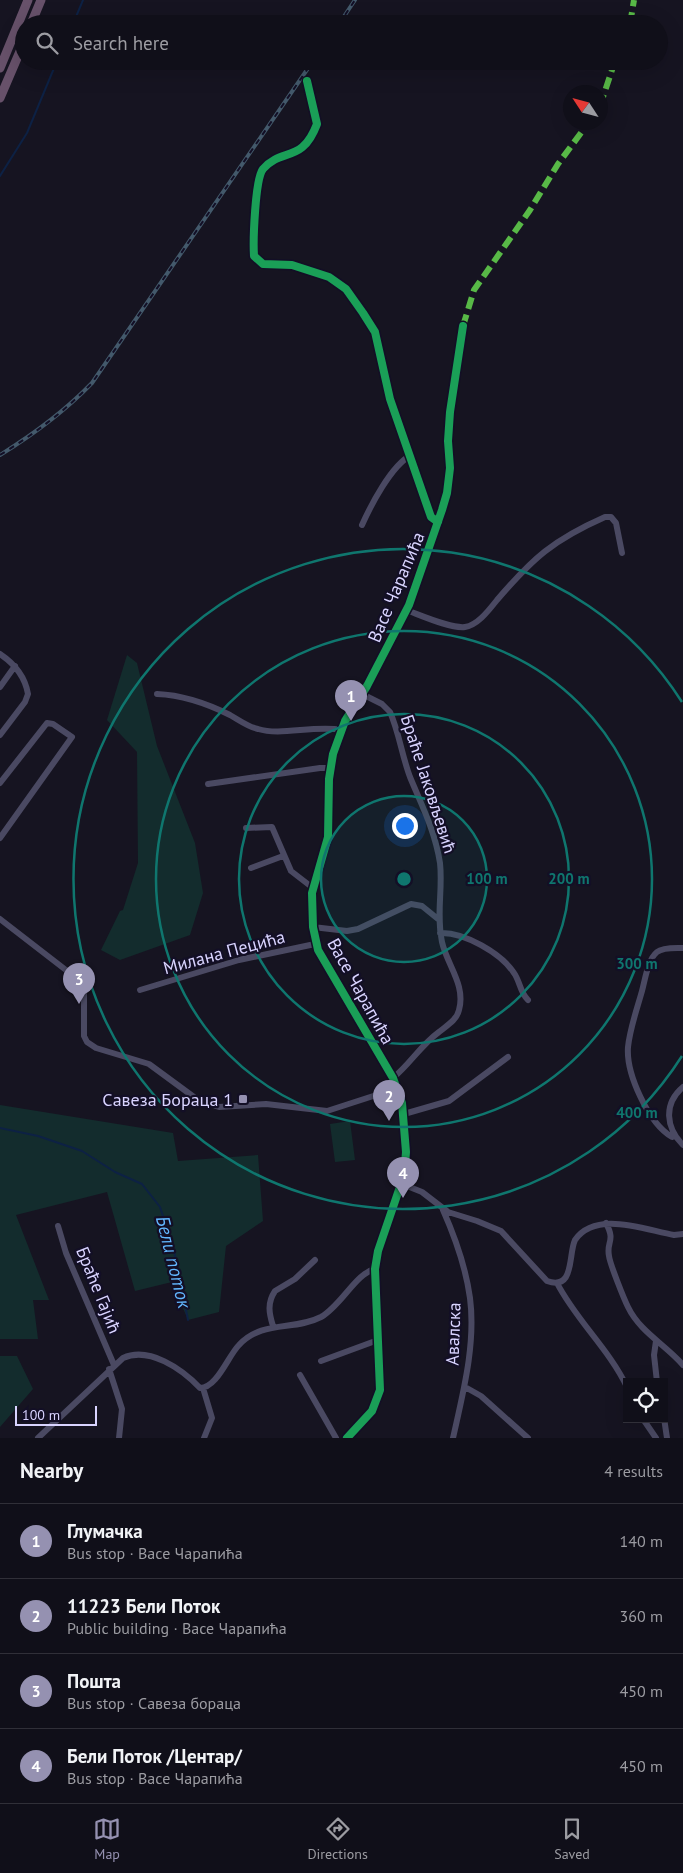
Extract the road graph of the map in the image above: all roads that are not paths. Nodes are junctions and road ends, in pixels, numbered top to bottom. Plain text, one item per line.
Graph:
1 (28, 0) edge
2 (41, 0) edge
3 (22, 15) edge
4 (35, 15) edge
5 (15, 32) edge
6 (15, 63) edge
7 (0, 68) edge
8 (306, 80) dead end
9 (0, 98) edge
10 (463, 326) dead end
11 (411, 455) junction
12 (438, 522) junction
13 (362, 525) dead end
14 (622, 553) dead end
15 (406, 610) junction
16 (0, 654) edge
17 (15, 666) junction
18 (0, 687) edge
19 (157, 694) dead end
20 (362, 694) junction
21 (342, 730) junction
22 (0, 735) edge
23 (330, 768) junction
24 (0, 783) edge
25 (208, 784) dead end
26 (246, 828) dead end
27 (0, 838) edge
28 (283, 856) junction
29 (251, 868) dead end
30 (313, 888) junction
31 (0, 919) edge
32 (438, 919) junction
33 (313, 927) junction
34 (440, 932) junction
35 (315, 944) junction
36 (683, 948) edge
37 (140, 990) dead end
38 (528, 1000) dead end
39 (508, 1057) dead end
40 (393, 1078) junction
41 (683, 1087) edge
42 (398, 1088) junction
43 (404, 1114) junction
44 (675, 1135) junction
45 (683, 1145) edge
46 (402, 1184) junction
47 (443, 1210) junction
48 (457, 1216) junction
49 (606, 1224) junction
50 (58, 1226) dead end
51 (453, 1232) junction
52 (683, 1234) edge
53 (315, 1260) dead end
54 (375, 1269) junction
55 (557, 1283) junction
56 (272, 1326) junction
57 (378, 1340) junction
58 (656, 1341) junction
59 (321, 1362) dead end
60 (683, 1365) edge
61 (112, 1367) junction
62 (300, 1375) dead end
63 (623, 1378) edge
64 (656, 1378) edge
65 (465, 1387) junction
66 (203, 1388) junction
67 (646, 1423) edge
68 (665, 1423) edge
69 (38, 1438) edge
70 (120, 1438) edge
71 (204, 1438) edge
72 (336, 1438) edge
73 (347, 1438) edge
74 (453, 1438) edge
75 (528, 1438) edge
76 (656, 1438) edge
77 (667, 1438) edge

1 - 3 highway
2 - 4 highway
5 - 7 highway
6 - 9 highway
8 - 11 street
10 - 12 street, Васе Чарапића
11 - 12 street
11 - 13 street
12 - 15 street, Васе Чарапића
14 - 15 street
15 - 20 street, Васе Чарапића
16 - 17 street
17 - 18 street
17 - 22 street
19 - 21 street
20 - 21 street, Васе Чарапића
20 - 32 street, Браће Јаковљевић
21 - 23 street, Васе Чарапића
23 - 25 street
23 - 30 street, Васе Чарапића
24 - 27 street
26 - 28 street
28 - 29 street
28 - 30 street
30 - 33 street, Васе Чарапића
31 - 42 street
32 - 33 street
32 - 34 street, Браће Јаковљевић
33 - 35 street, Васе Чарапића
34 - 38 street
34 - 40 street, Браће Јаковљевић
35 - 37 street, Милана Пецића
35 - 40 street, Васе Чарапића
36 - 44 street
39 - 43 street
40 - 42 street, Васе Чарапића
41 - 44 street
42 - 43 street, Васе Чарапића
43 - 46 street, Васе Чарапића
44 - 45 street
46 - 47 street, Авалска
46 - 54 street, Васе Чарапића
47 - 48 street, Авалска
47 - 51 street, Авалска
48 - 51 street, Авалска
48 - 55 street
49 - 52 street
49 - 55 street
49 - 58 street
50 - 61 street, Браће Гајић
51 - 65 street, Авалска
53 - 56 street
54 - 56 street
54 - 57 street, Васе Чарапића
55 - 63 street
56 - 66 street
57 - 59 street
57 - 73 street, Васе Чарапића
58 - 60 street
58 - 64 street
61 - 66 street
61 - 69 street
61 - 70 street, Браће Гајић
62 - 72 street
65 - 74 street, Авалска
65 - 75 street
66 - 71 street
67 - 76 street
68 - 77 street

